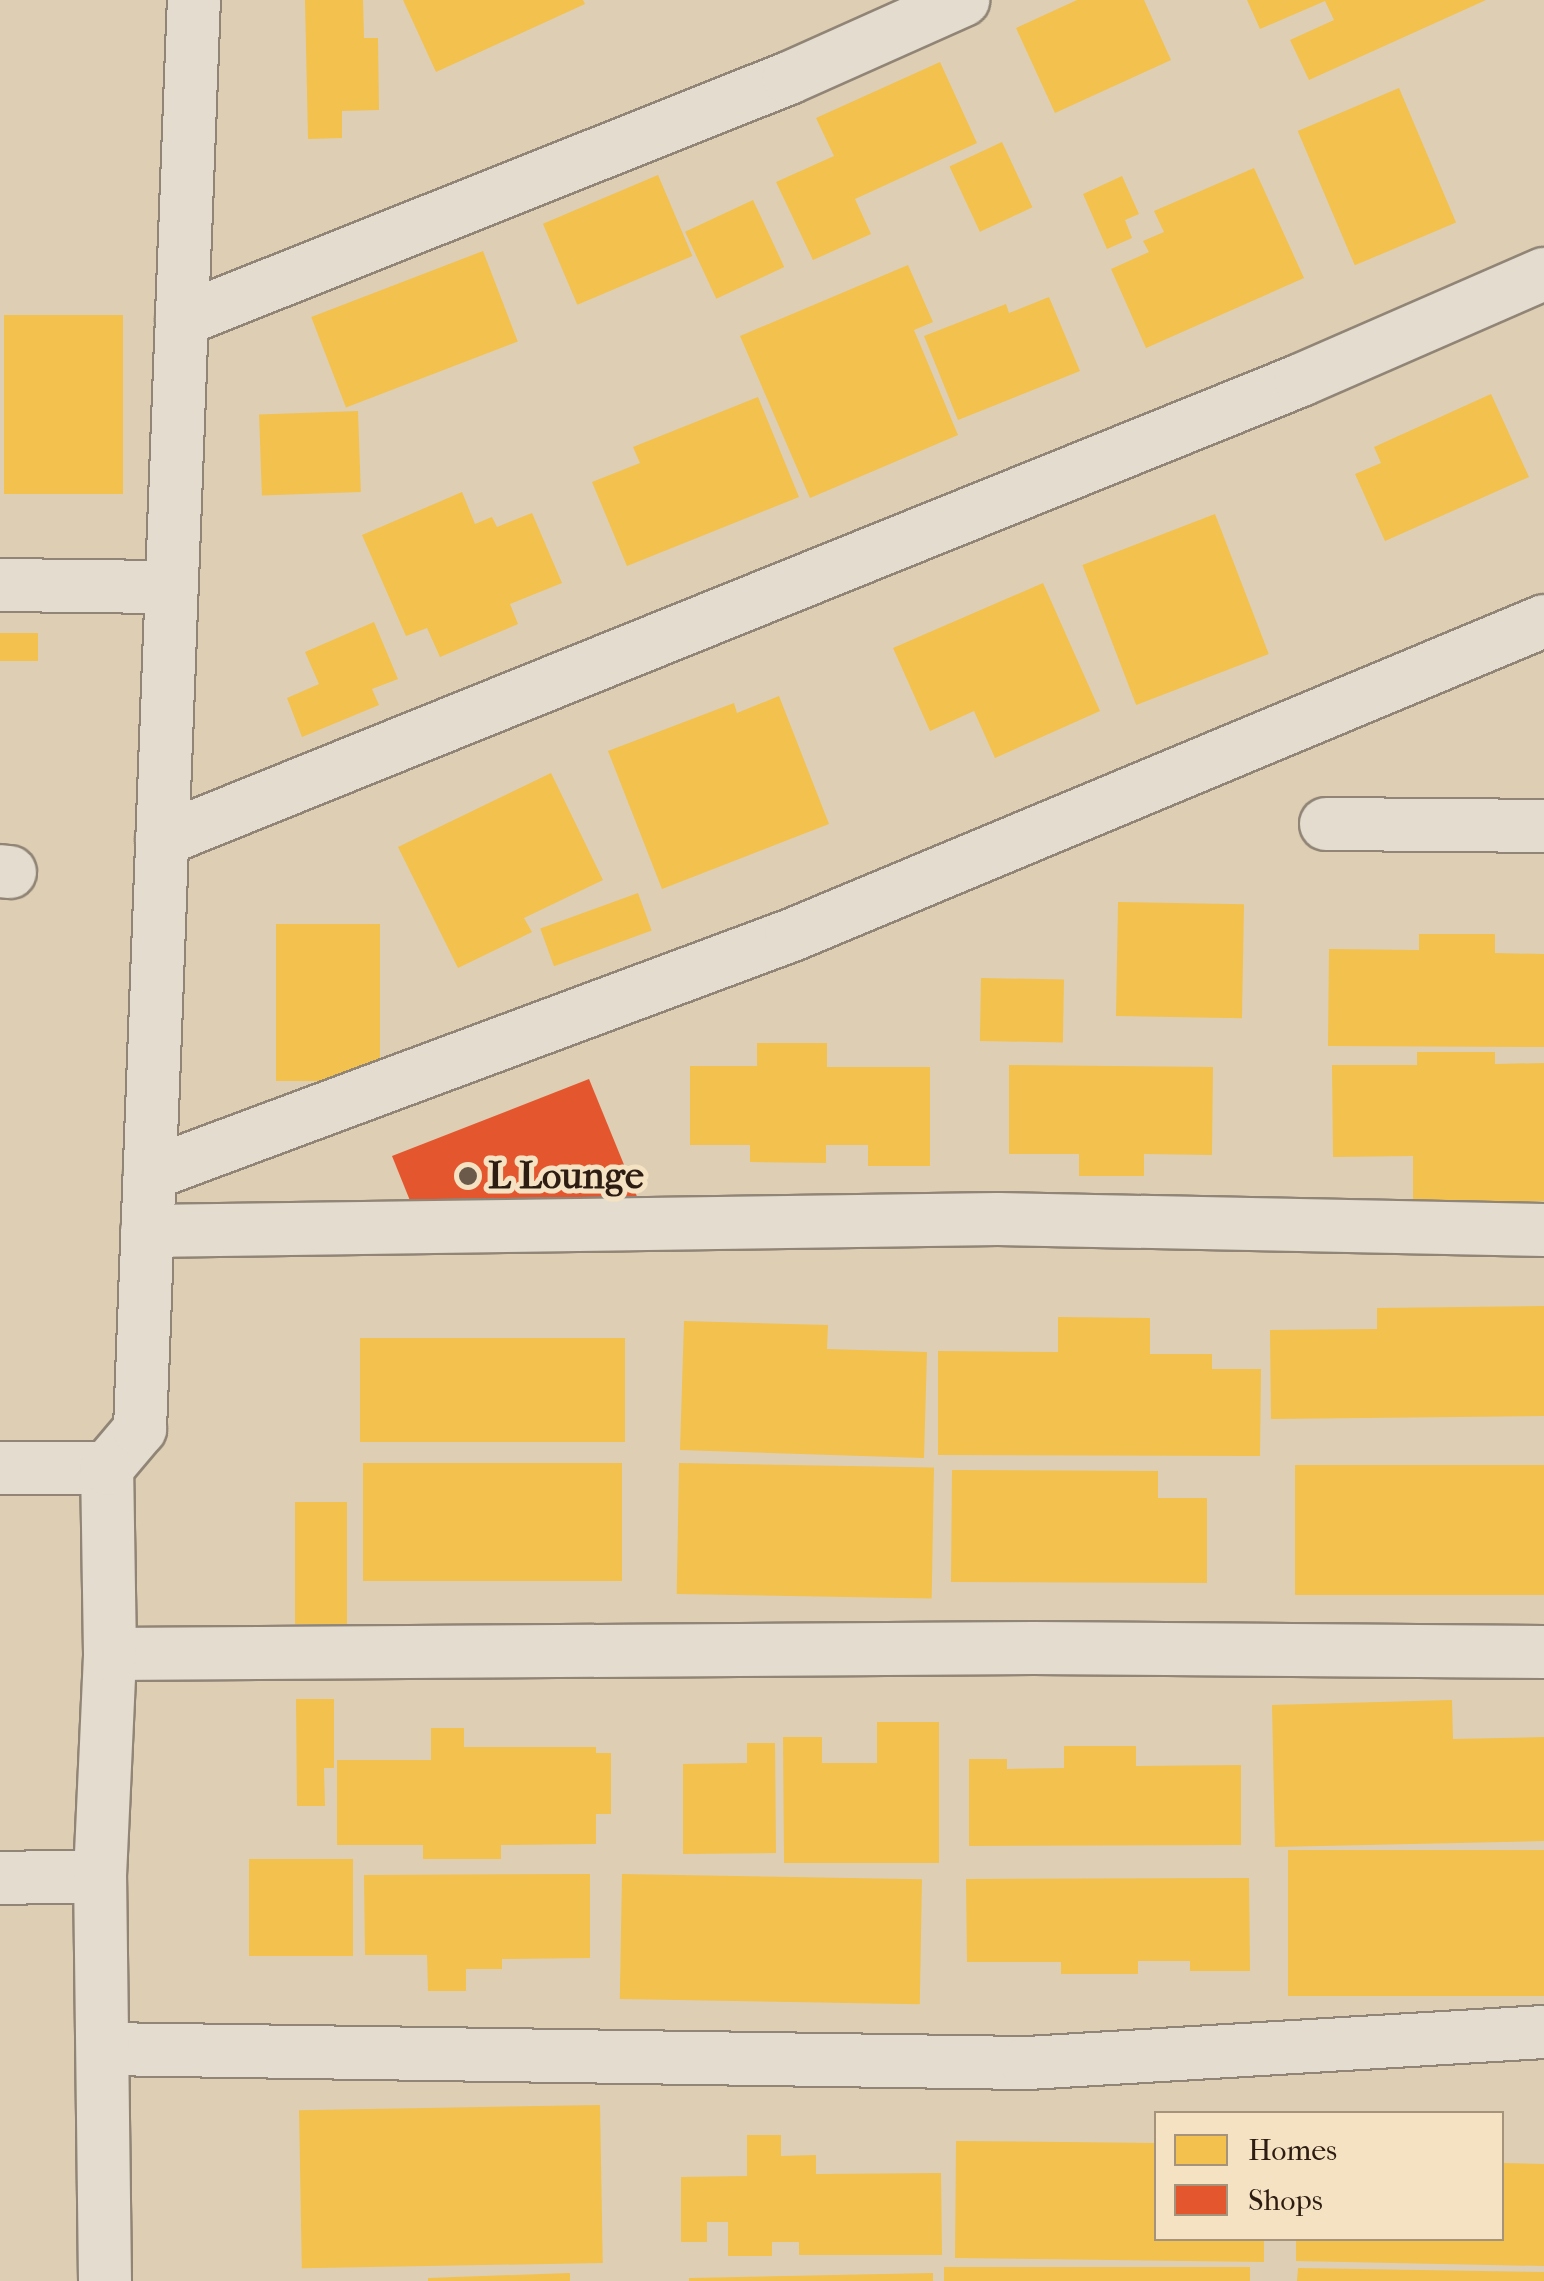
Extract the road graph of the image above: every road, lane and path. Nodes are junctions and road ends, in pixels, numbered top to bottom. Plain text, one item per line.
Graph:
1 (194, 0) edge
2 (963, 0) edge
3 (1544, 274) edge
4 (182, 320) junction
5 (0, 585) edge
6 (172, 587) junction
7 (1544, 621) edge
8 (1326, 824) dead end
9 (1544, 826) edge
10 (162, 840) junction
11 (150, 1174) junction
12 (1544, 1230) edge
13 (147, 1232) junction
14 (0, 1468) edge
15 (107, 1468) junction
16 (1544, 1652) edge
17 (110, 1654) junction
18 (100, 1876) junction
19 (0, 1878) edge
20 (1544, 2032) edge
21 (102, 2049) junction
22 (105, 2281) edge

1 - 4 street
2 - 4 street
3 - 10 street
4 - 6 street
5 - 6 street
6 - 10 street
7 - 11 street
8 - 9 street
10 - 11 street
11 - 13 street
12 - 13 street
13 - 15 street
14 - 15 street
15 - 17 street
16 - 17 street
17 - 18 street
18 - 19 street
18 - 21 street
20 - 21 street
21 - 22 street

